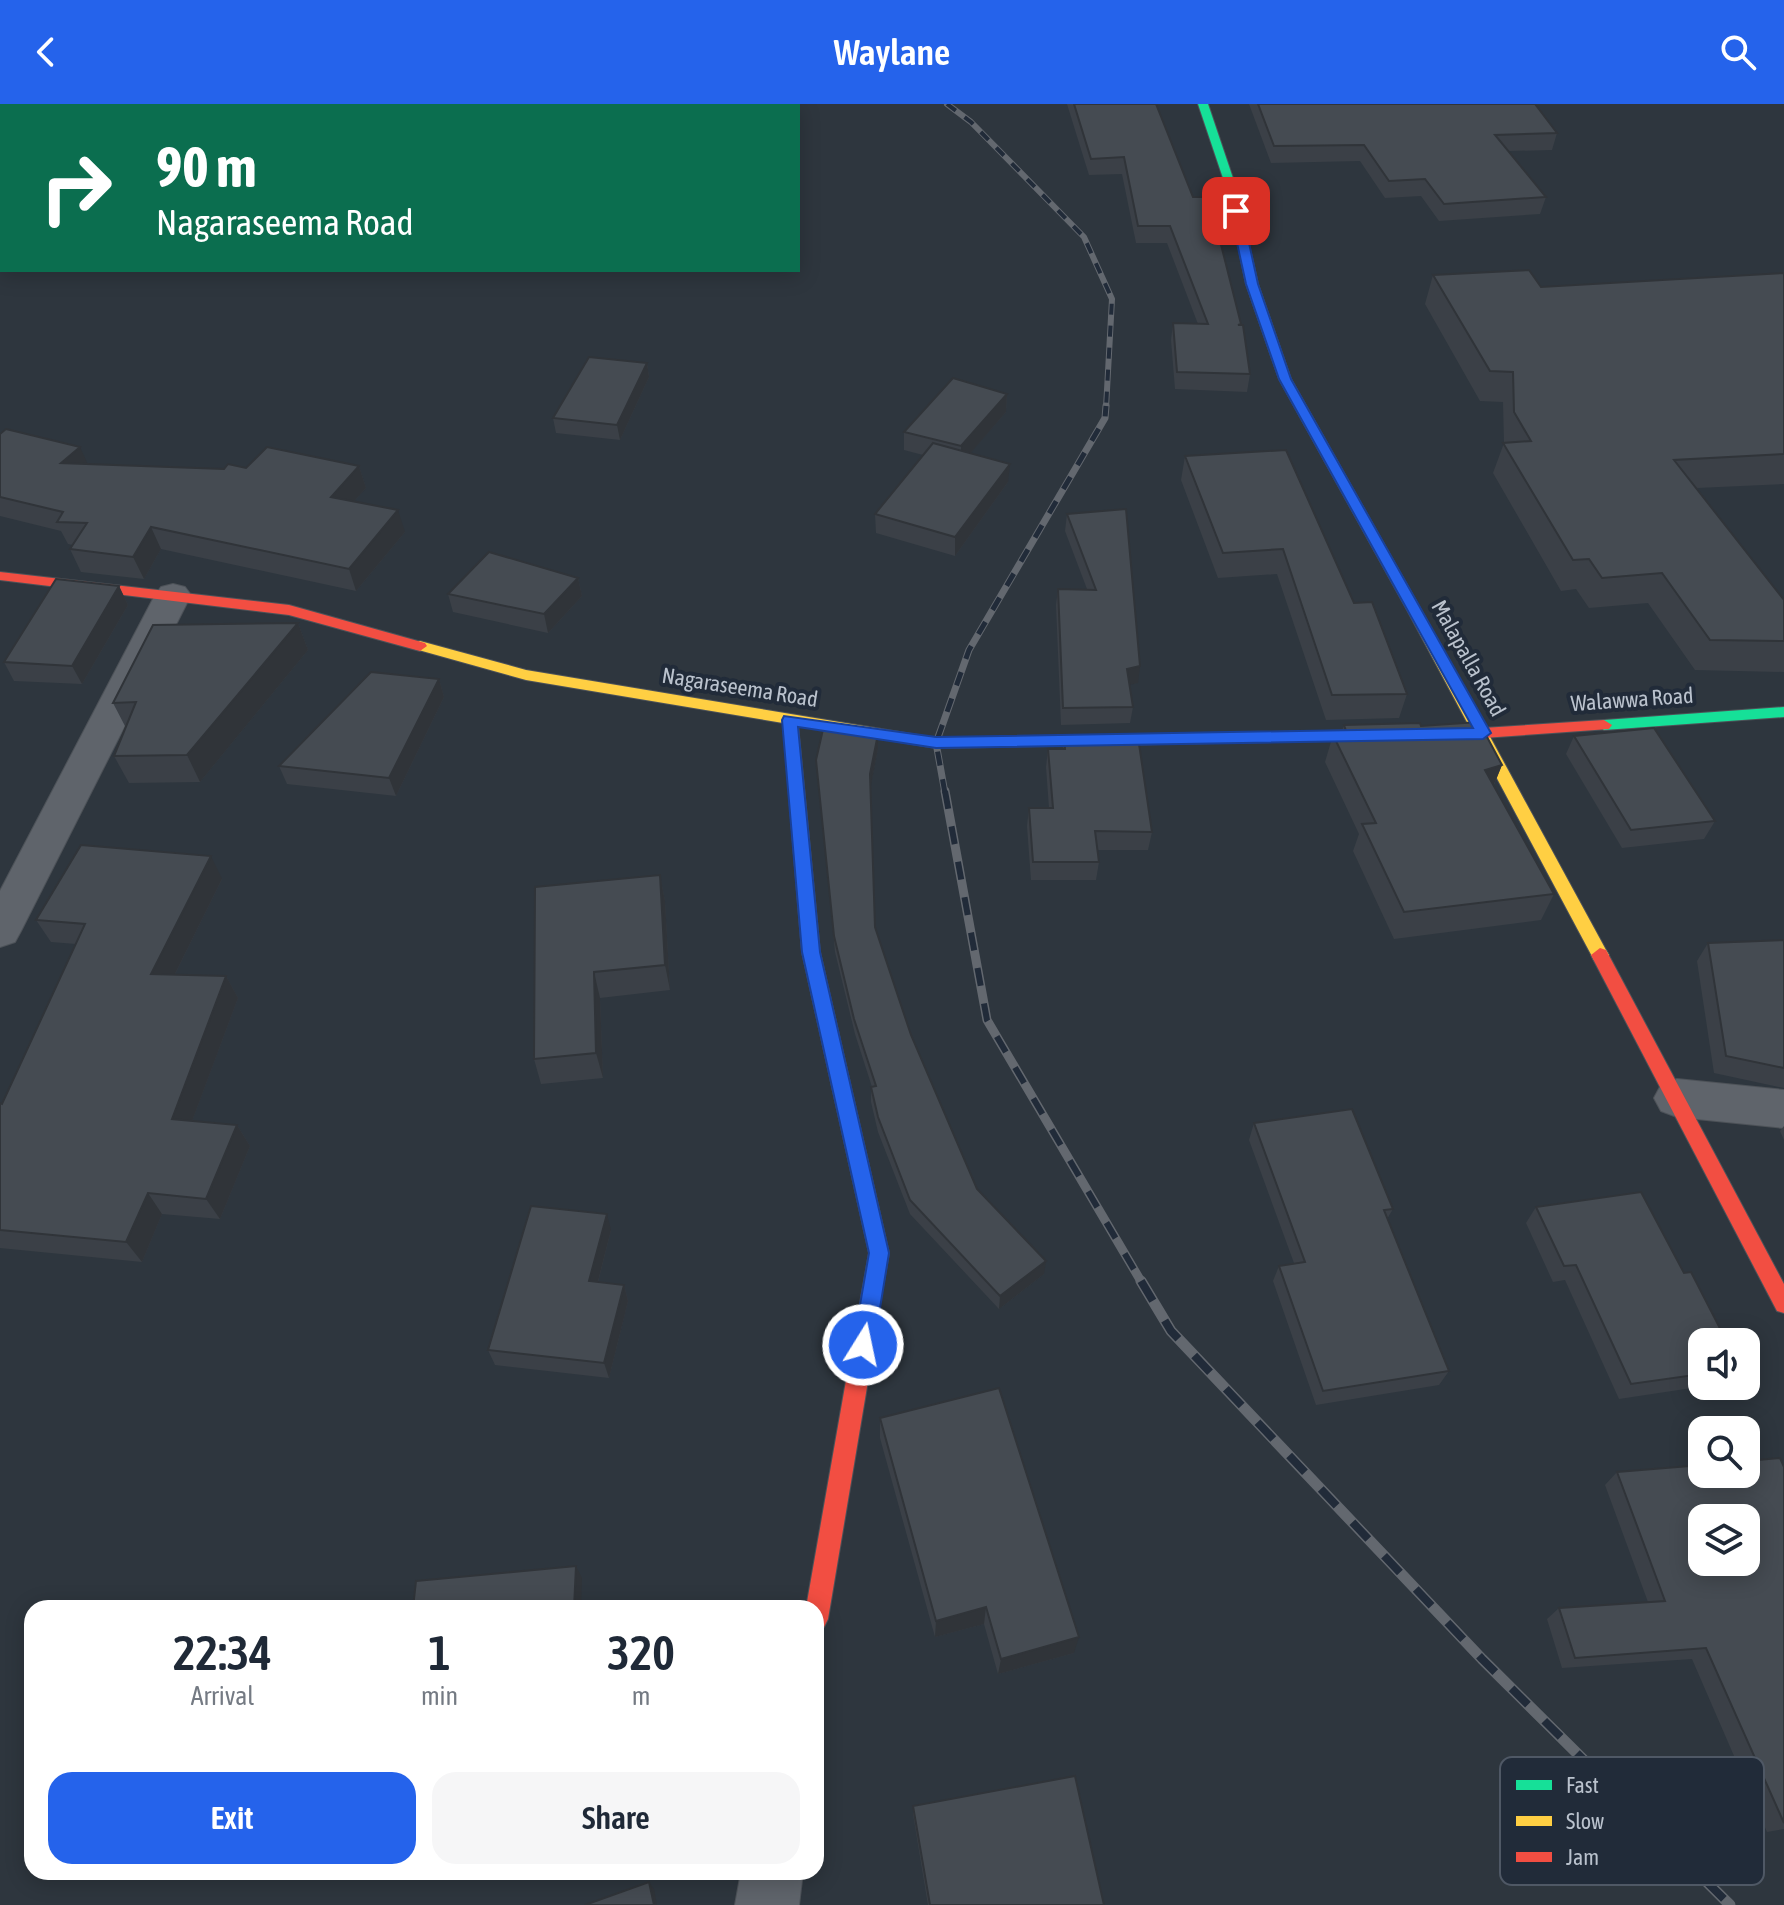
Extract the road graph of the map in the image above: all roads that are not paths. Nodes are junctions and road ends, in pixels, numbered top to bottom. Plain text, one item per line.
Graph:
1 (1203, 104) edge
2 (0, 576) edge
3 (173, 595) junction
4 (1784, 712) edge
5 (790, 720) junction
6 (1483, 733) junction
7 (0, 931) edge
8 (1677, 1098) junction
9 (1784, 1109) edge
10 (1784, 1304) edge
11 (819, 1600) edge
12 (771, 1880) edge
13 (767, 1905) edge

1 - 6 street, Malapalla Road
2 - 3 street, Nagaraseema Road
3 - 5 street, Nagaraseema Road
3 - 7 street
4 - 6 street, Walawwa Road
5 - 6 street, Nagaraseema Road
5 - 11 street
6 - 8 street, Malapalla Road
8 - 9 street
8 - 10 street, Malapalla Road
12 - 13 street

